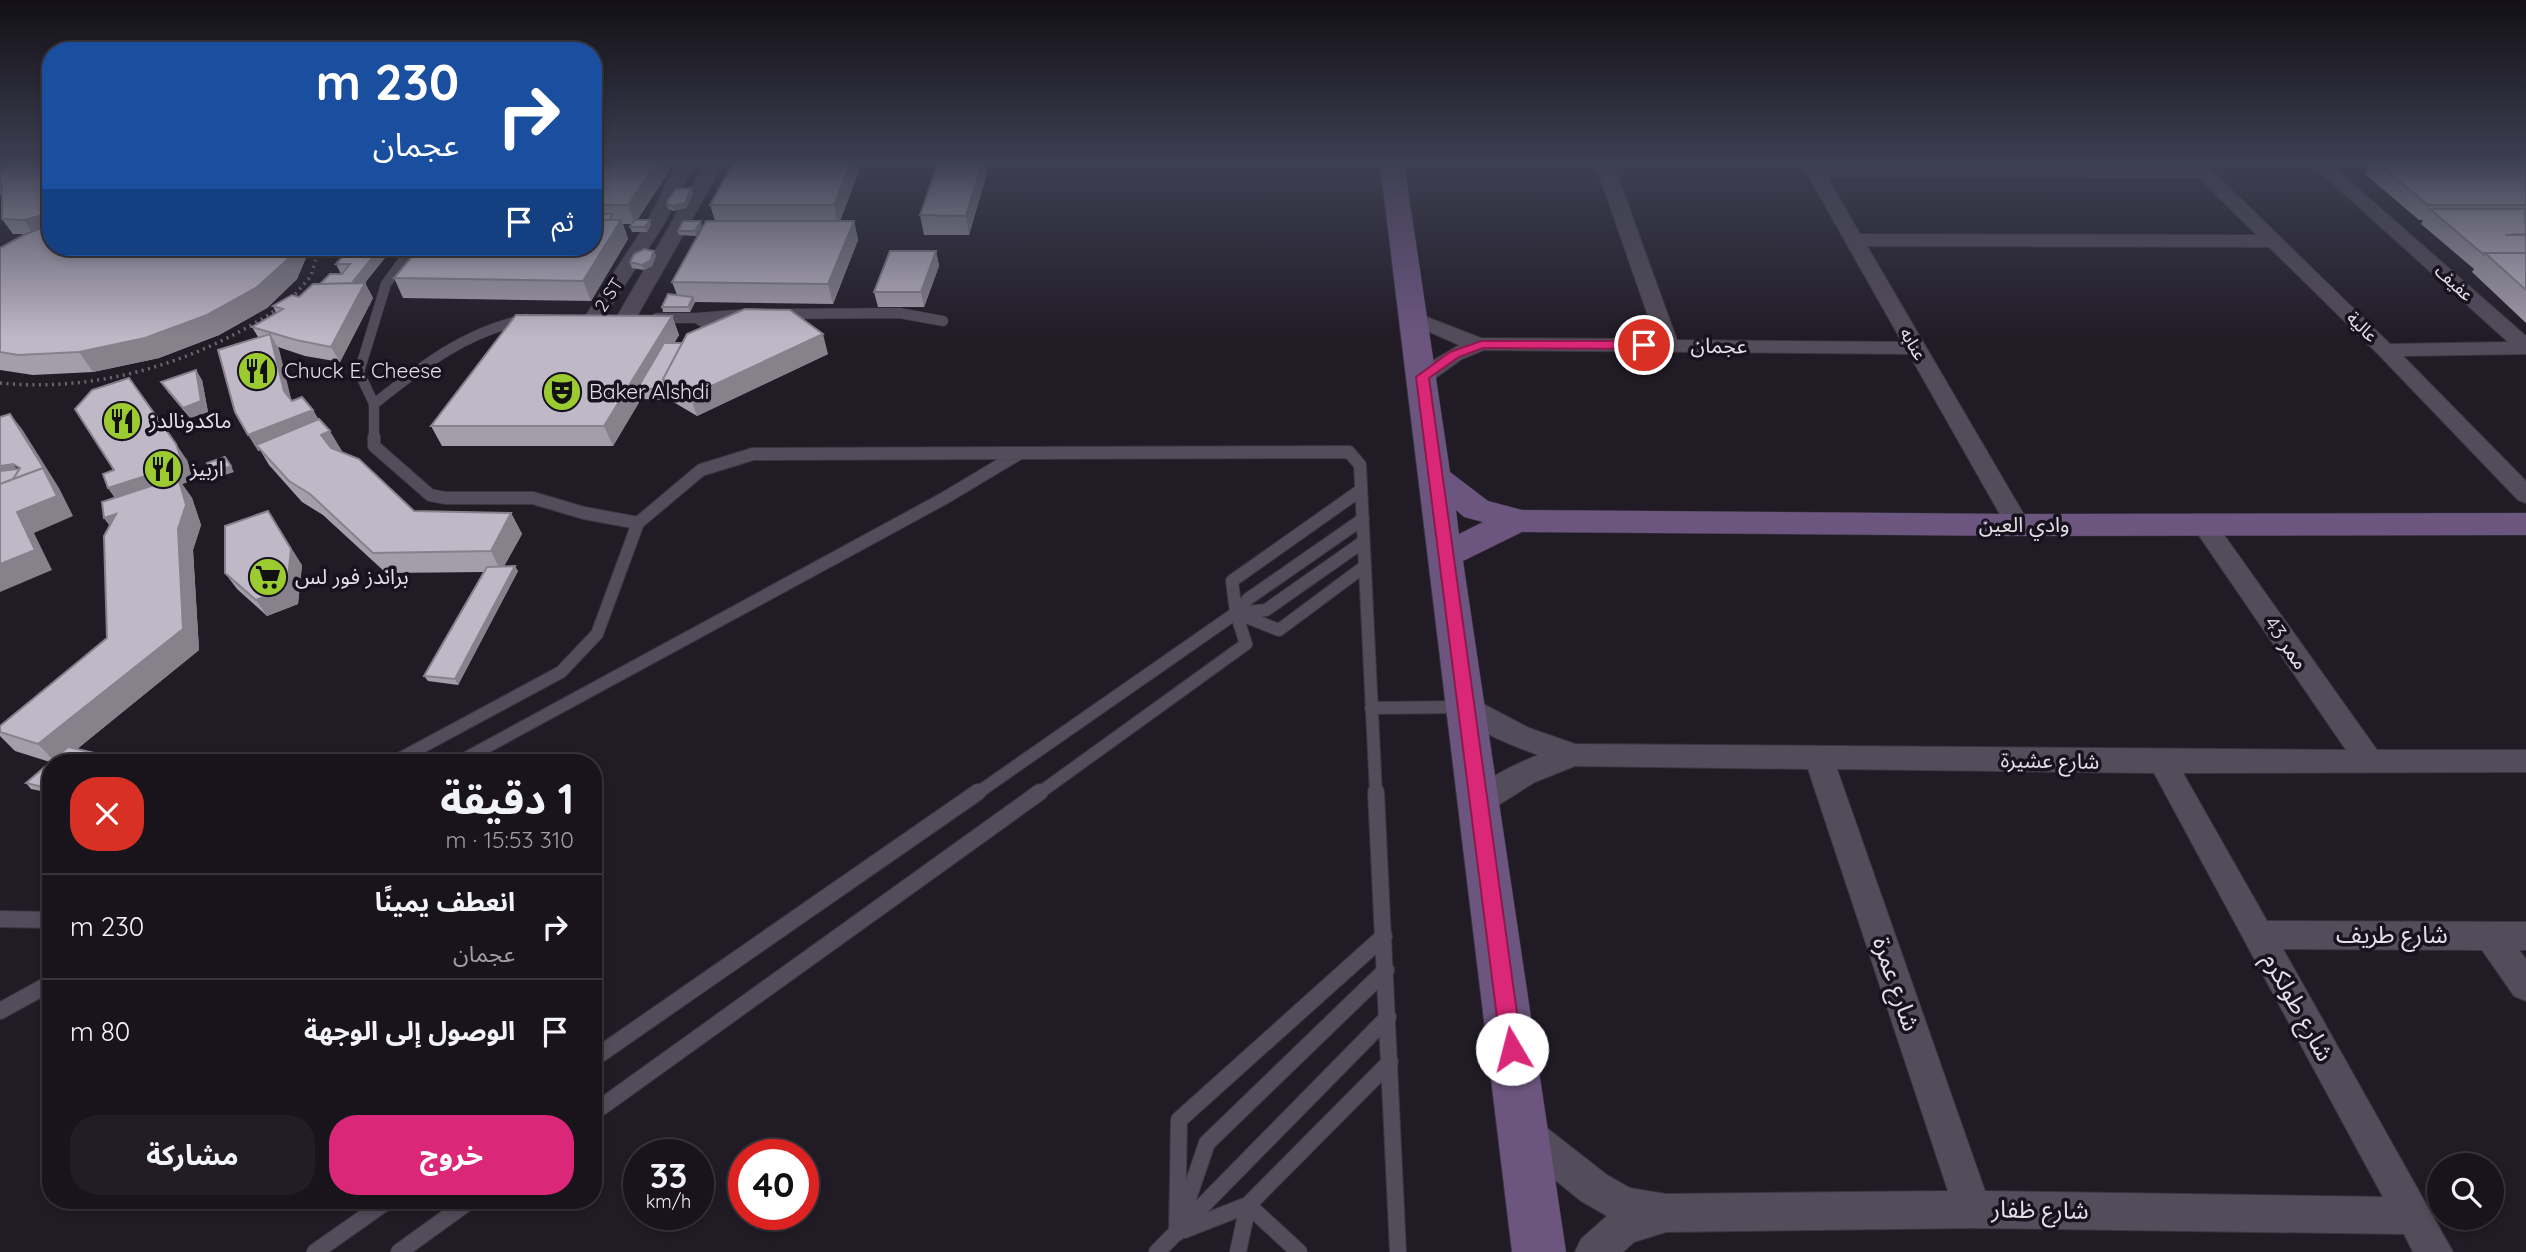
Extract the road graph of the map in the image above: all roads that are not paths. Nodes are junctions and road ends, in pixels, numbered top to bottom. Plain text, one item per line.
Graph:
1 (655, 221) edge
2 (680, 221) edge
3 (1400, 221) edge
4 (1625, 221) edge
5 (1844, 221) edge
6 (2253, 221) edge
7 (2384, 221) edge
8 (651, 229) junction
9 (676, 229) junction
10 (1854, 240) junction
11 (2273, 241) junction
12 (406, 256) edge
13 (761, 314) edge
14 (775, 314) edge
15 (649, 318) edge
16 (696, 318) junction
17 (1414, 318) junction
18 (537, 319) edge
19 (943, 321) dead end
20 (729, 338) edge
21 (1481, 344) junction
22 (1668, 345) junction
23 (1915, 348) junction
24 (2526, 348) edge
25 (2385, 350) junction
26 (1422, 377) junction
27 (374, 404) junction
28 (1020, 453) junction
29 (1436, 477) junction
30 (1361, 490) junction
31 (2526, 495) edge
32 (1363, 519) junction
33 (1522, 521) junction
34 (638, 523) junction
35 (2203, 524) junction
36 (2526, 524) edge
37 (2018, 525) junction
38 (1363, 542) junction
39 (1445, 556) junction
40 (1364, 566) junction
41 (1236, 613) junction
42 (1466, 707) junction
43 (1371, 708) junction
44 (409, 754) edge
45 (474, 754) edge
46 (1575, 755) junction
47 (1819, 759) junction
48 (2526, 761) edge
49 (2162, 762) junction
50 (2370, 762) junction
51 (1479, 803) junction
52 (0, 919) edge
53 (42, 920) edge
54 (2258, 934) junction
55 (2490, 935) junction
56 (1384, 936) junction
57 (2526, 936) edge
58 (1386, 970) junction
59 (2526, 986) edge
60 (42, 988) edge
61 (0, 1011) edge
62 (1388, 1017) junction
63 (602, 1053) edge
64 (1390, 1062) junction
65 (602, 1107) edge
66 (1522, 1131) junction
67 (1248, 1205) junction
68 (377, 1209) edge
69 (459, 1209) edge
70 (1973, 1209) junction
71 (1666, 1213) junction
72 (2414, 1216) junction
73 (1177, 1233) junction
74 (315, 1252) edge
75 (399, 1252) edge
76 (1157, 1252) edge
77 (1238, 1252) edge
78 (1299, 1252) edge
79 (1398, 1252) edge
80 (1539, 1252) edge
81 (1594, 1252) edge
82 (2434, 1252) edge

1 - 8 street, 2 ST
2 - 9 street, 2 ST
3 - 17 street
4 - 22 street
5 - 10 street, عنابه
6 - 11 street, عالية
7 - 24 street, عفيف
8 - 9 street
8 - 9 street, 2 ST
10 - 11 street
10 - 23 street, عنابه
11 - 25 street, عالية
12 - 27 lane
13 - 16 lane
14 - 19 lane
15 - 16 lane
16 - 20 lane
17 - 21 street, عجمان
17 - 26 street
18 - 27 lane
21 - 22 street, عجمان
21 - 26 street, عجمان
22 - 23 street, عجمان
23 - 37 street, عنابه
24 - 25 street
25 - 31 street, عالية
26 - 29 street
27 - 34 lane
28 - 30 lane
28 - 34 lane
28 - 45 lane
29 - 33 street, وادي العين
29 - 39 street
30 - 32 lane
30 - 41 lane
32 - 38 lane
32 - 41 lane
33 - 37 street, وادي العين
33 - 39 street, وادي العين
34 - 44 lane
35 - 36 street, وادي العين
35 - 37 street, وادي العين
35 - 50 street, ممر 43
38 - 40 lane
38 - 41 lane
39 - 42 street
40 - 41 lane
40 - 43 lane
41 - 63 lane
41 - 65 lane
42 - 43 lane
42 - 46 street, شارع عشيرة
42 - 51 street
43 - 56 lane
46 - 47 street, شارع عشيرة
46 - 51 street, شارع عشيرة
47 - 49 street, شارع عشيرة
47 - 70 street, شارع عمرة
48 - 50 street, شارع عشيرة
49 - 50 street, شارع عشيرة
49 - 54 street, شارع طولكرم
51 - 66 street
52 - 53 lane
54 - 55 street, شارع طريف
54 - 72 street, شارع طولكرم
55 - 57 street, شارع طريف
55 - 59 street
56 - 58 lane
56 - 73 lane
58 - 62 lane
58 - 73 lane
60 - 61 lane
62 - 64 lane
62 - 73 lane
64 - 67 lane
64 - 79 lane
66 - 71 street, شارع ظفار
66 - 80 street
67 - 73 lane
67 - 77 lane
67 - 78 lane
68 - 74 lane
69 - 75 lane
70 - 71 street, شارع ظفار
70 - 72 street, شارع ظفار
71 - 81 street, شارع ظفار
72 - 82 street, شارع طولكرم
73 - 76 lane

